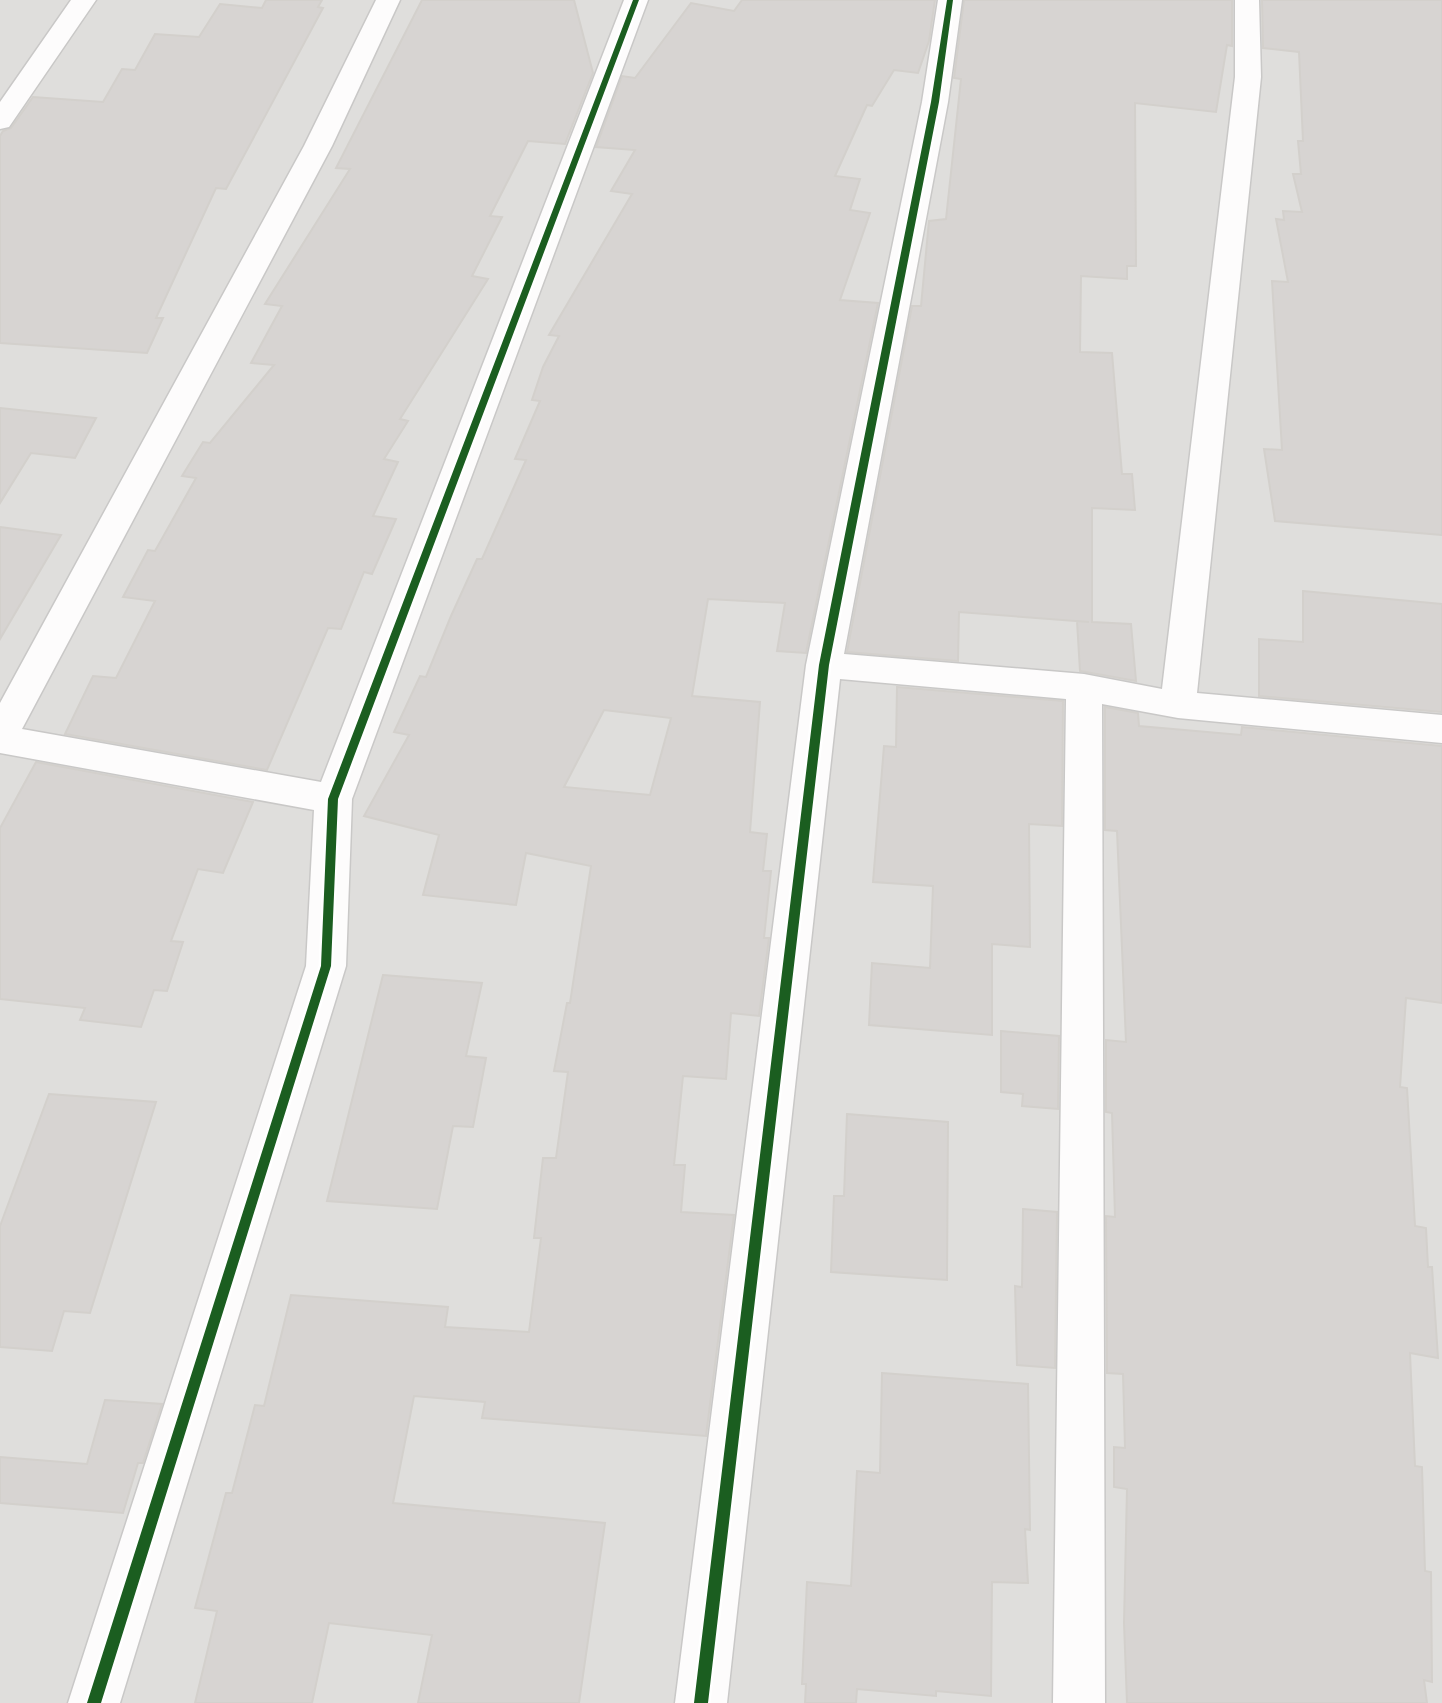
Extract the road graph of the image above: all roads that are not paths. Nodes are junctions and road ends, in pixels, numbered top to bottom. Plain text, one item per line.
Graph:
1 (84, 0) edge
2 (388, 0) edge
3 (636, 0) edge
4 (950, 0) edge
5 (1247, 0) edge
6 (0, 121) edge
7 (824, 665) junction
8 (1084, 687) junction
9 (1178, 705) junction
10 (1442, 729) edge
11 (0, 738) edge
12 (333, 799) junction
13 (94, 1703) edge
14 (701, 1703) edge
15 (1079, 1703) edge

1 - 6 street
2 - 11 street
3 - 12 street
4 - 7 street
5 - 9 street
7 - 8 street
7 - 14 street
8 - 9 street
8 - 15 street
9 - 10 street
11 - 12 street
12 - 13 street

